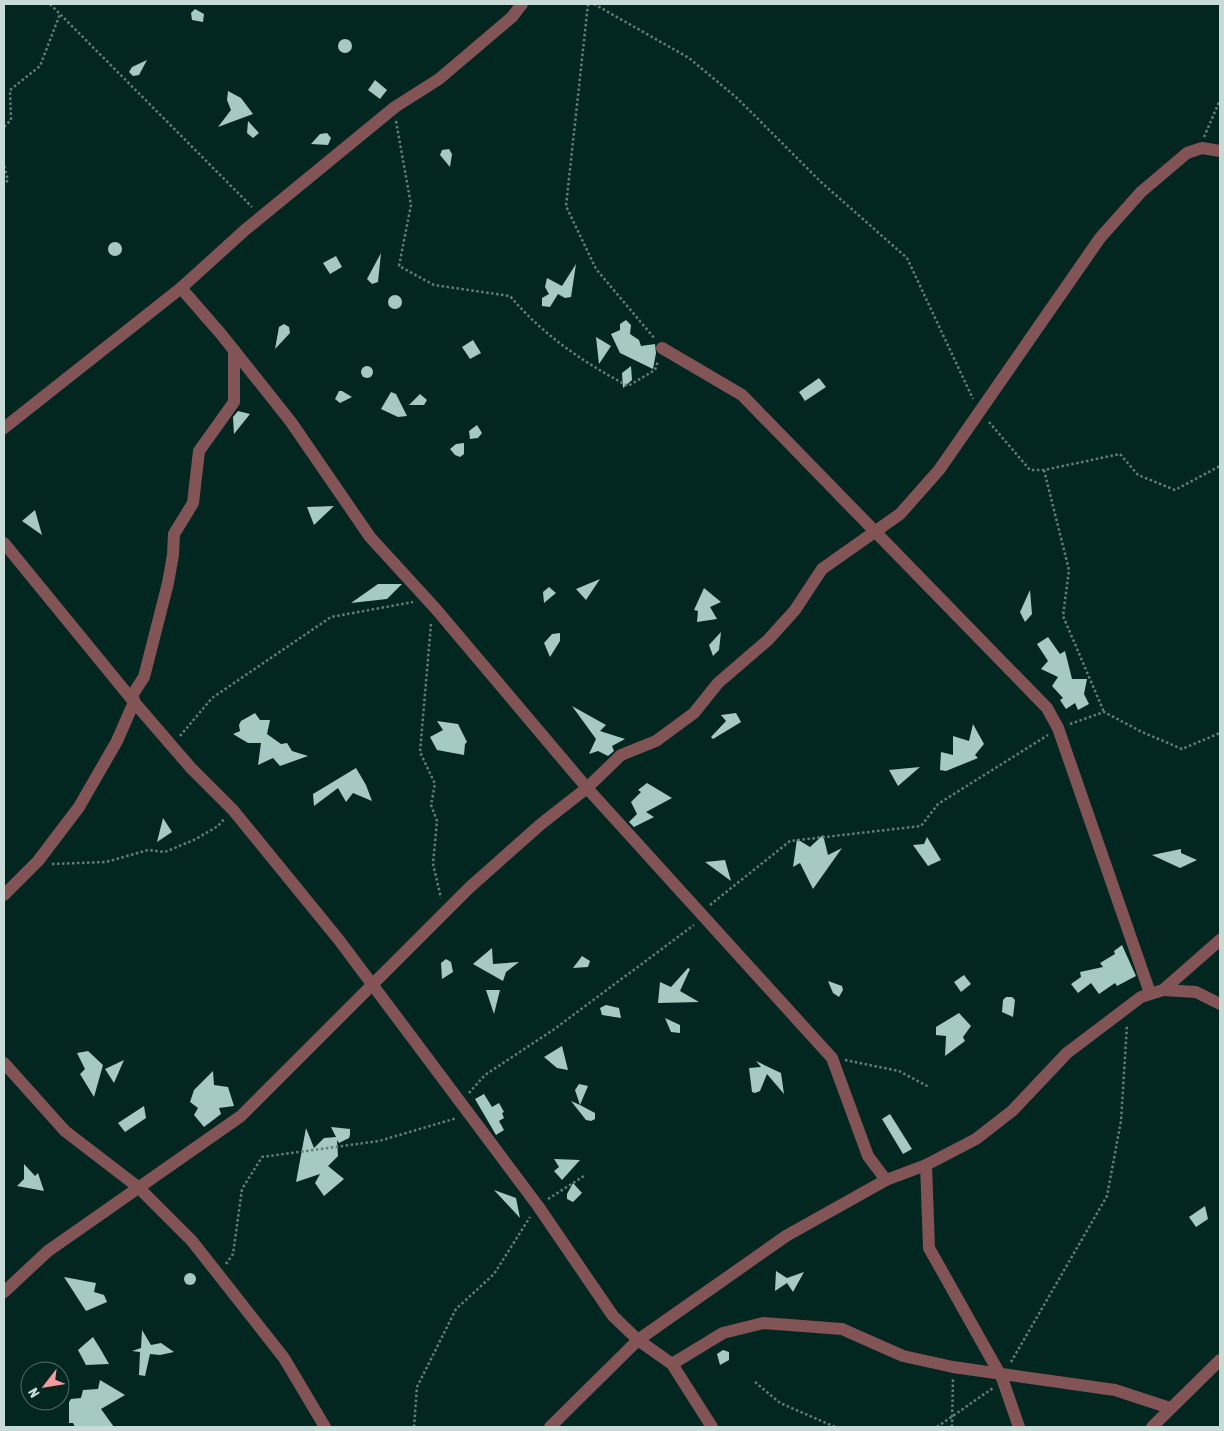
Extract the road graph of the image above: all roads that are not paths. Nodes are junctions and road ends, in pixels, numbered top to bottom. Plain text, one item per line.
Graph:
1 (522, 4) edge
2 (1220, 151) edge
3 (181, 288) junction
4 (662, 348) road end
5 (234, 350) junction
6 (4, 428) edge
7 (876, 532) junction
8 (4, 543) edge
9 (134, 702) junction
10 (587, 788) junction
11 (4, 895) edge
12 (1220, 940) edge
13 (374, 985) junction
14 (1157, 992) junction
15 (1220, 1004) edge
16 (4, 1063) edge
17 (926, 1165) junction
18 (886, 1180) junction
19 (138, 1187) junction
20 (4, 1292) edge
21 (638, 1340) junction
22 (1220, 1360) edge
23 (672, 1364) junction
24 (1002, 1375) junction
25 (1170, 1408) junction
26 (325, 1427) edge
27 (550, 1427) edge
28 (712, 1427) edge
29 (1019, 1427) edge
30 (1152, 1427) edge

1 - 3 street
2 - 7 street
3 - 5 street
3 - 6 street
4 - 7 street
5 - 9 street
5 - 10 street
7 - 10 street
7 - 14 street
8 - 9 street
9 - 11 street
9 - 13 street
10 - 13 street
10 - 18 street
12 - 14 street
13 - 19 street
13 - 21 street
14 - 15 street
14 - 17 street
16 - 19 street
17 - 18 street
17 - 24 street
18 - 21 street
19 - 20 street
19 - 26 street
21 - 23 street
21 - 27 street
22 - 25 street
23 - 24 street
23 - 28 street
24 - 25 street
24 - 29 street
25 - 30 street

